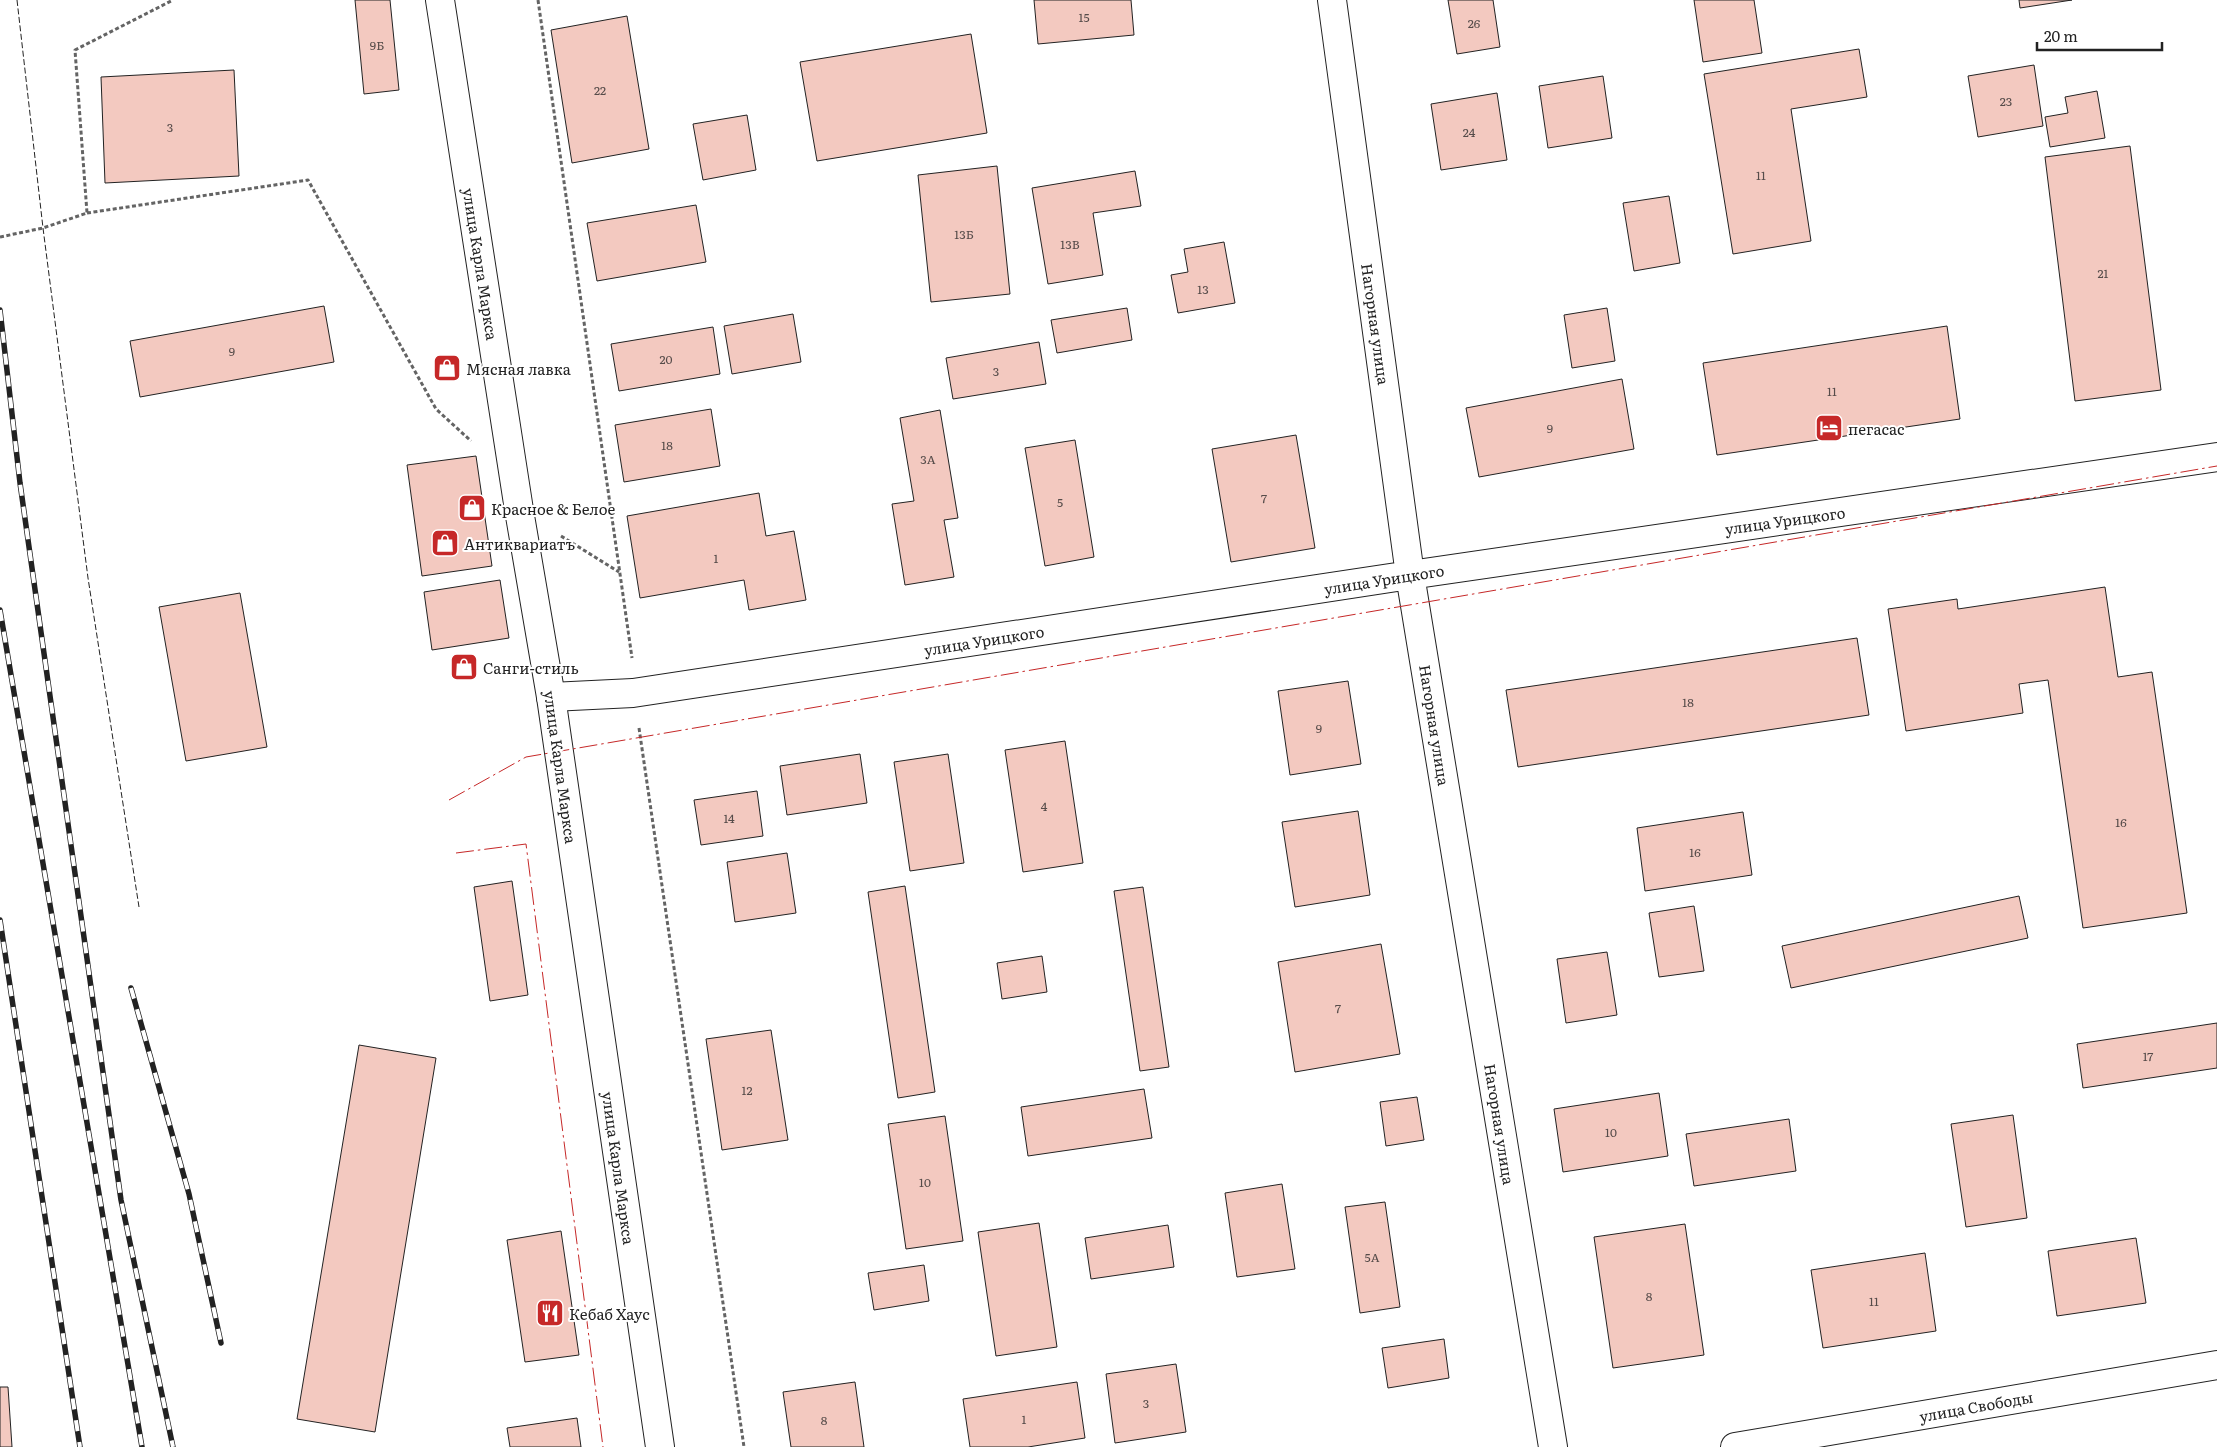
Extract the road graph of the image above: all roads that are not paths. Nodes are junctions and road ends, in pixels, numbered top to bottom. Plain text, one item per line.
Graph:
1 (440, 0) edge
2 (1332, 0) edge
3 (2217, 457) edge
4 (1410, 575) junction
5 (551, 697) junction
6 (2217, 1365) edge
7 (660, 1447) edge
8 (1553, 1447) edge
9 (1735, 1447) edge

1 - 5 street, улица Карла Маркса
2 - 4 street, Нагорная улица
3 - 4 street, улица Урицкого
4 - 5 street, улица Урицкого
4 - 8 street, Нагорная улица
5 - 7 street, улица Карла Маркса
6 - 9 street, улица Свободы

